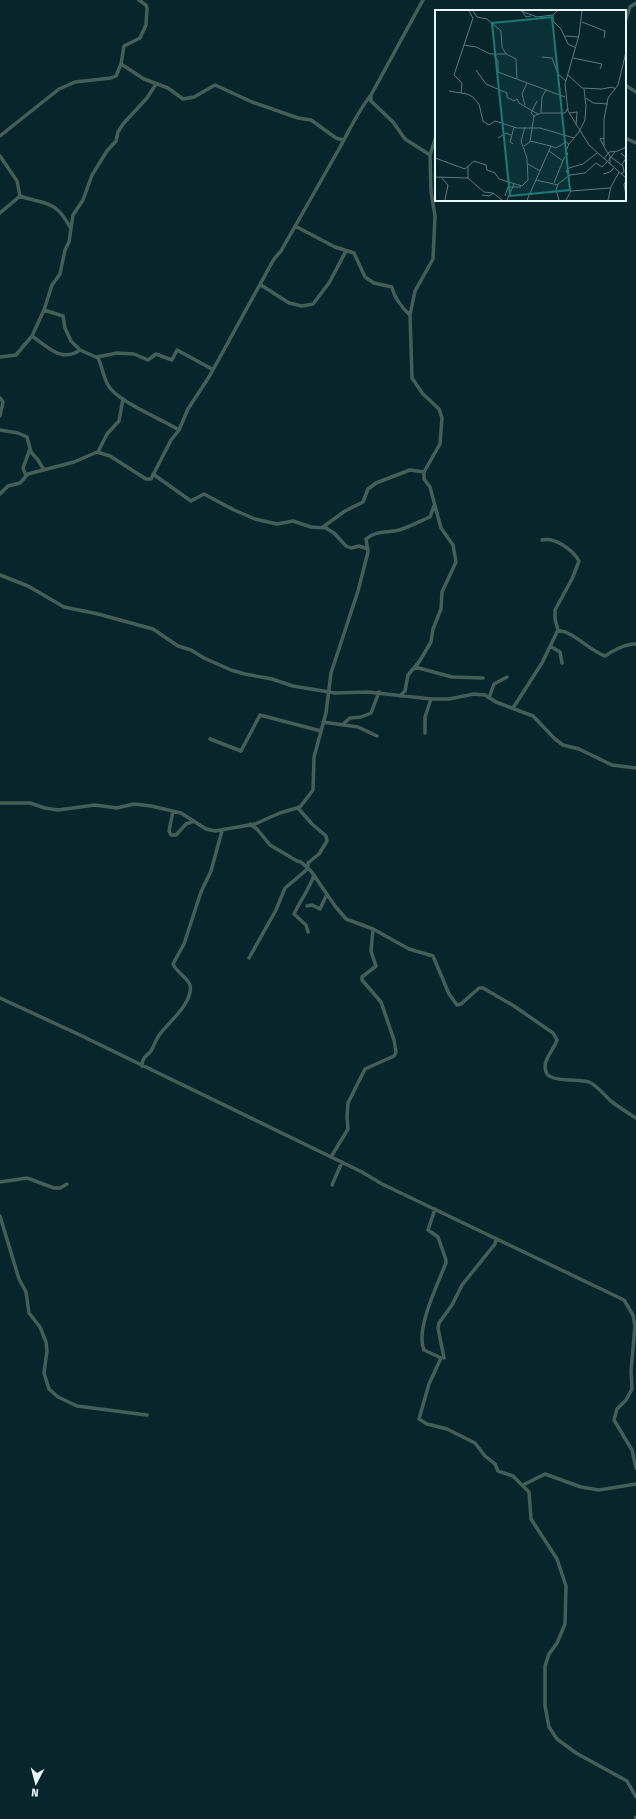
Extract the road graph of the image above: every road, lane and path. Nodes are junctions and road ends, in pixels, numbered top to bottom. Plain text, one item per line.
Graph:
1 (139, 0) edge
2 (423, 0) edge
3 (636, 3) edge
4 (626, 19) edge
5 (121, 64) junction
6 (156, 84) junction
7 (626, 86) edge
8 (636, 92) edge
9 (371, 95) junction
10 (371, 100) junction
11 (366, 101) junction
12 (0, 136) edge
13 (626, 138) edge
14 (435, 139) edge
15 (343, 140) junction
16 (636, 143) edge
17 (430, 155) junction
18 (0, 156) edge
19 (20, 196) junction
20 (0, 213) edge
21 (295, 226) junction
22 (70, 227) junction
23 (346, 251) junction
24 (260, 285) junction
25 (44, 310) junction
26 (410, 315) junction
27 (32, 336) junction
28 (80, 350) junction
29 (0, 357) edge
30 (97, 357) junction
31 (212, 369) junction
32 (0, 398) edge
33 (123, 399) junction
34 (0, 416) edge
35 (0, 430) edge
36 (179, 430) junction
37 (30, 449) junction
38 (98, 452) junction
39 (44, 470) junction
40 (424, 472) junction
41 (153, 474) junction
42 (26, 476) junction
43 (0, 494) edge
44 (434, 506) junction
45 (323, 527) junction
46 (542, 540) dead end
47 (368, 549) junction
48 (0, 575) edge
49 (558, 630) junction
50 (636, 644) edge
51 (550, 646) junction
52 (562, 663) dead end
53 (415, 667) junction
54 (507, 677) dead end
55 (483, 678) dead end
56 (328, 692) junction
57 (379, 692) junction
58 (400, 696) junction
59 (489, 698) junction
60 (431, 699) junction
61 (513, 708) junction
62 (323, 722) junction
63 (343, 724) junction
64 (321, 732) junction
65 (425, 733) dead end
66 (376, 736) dead end
67 (210, 739) dead end
68 (636, 768) edge
69 (0, 803) edge
70 (298, 808) junction
71 (173, 811) junction
72 (194, 821) junction
73 (250, 824) junction
74 (222, 831) junction
75 (308, 868) junction
76 (314, 875) junction
77 (327, 894) junction
78 (307, 906) dead end
79 (373, 929) junction
80 (308, 932) dead end
81 (248, 958) dead end
82 (0, 998) edge
83 (142, 1066) junction
84 (636, 1118) edge
85 (331, 1157) junction
86 (342, 1162) junction
87 (0, 1182) edge
88 (67, 1184) dead end
89 (332, 1185) dead end
90 (435, 1209) junction
91 (0, 1216) edge
92 (496, 1239) junction
93 (444, 1358) dead end
94 (147, 1415) dead end
95 (636, 1468) edge
96 (636, 1484) edge
97 (523, 1485) junction
98 (636, 1797) edge

1 - 5 street
2 - 9 street
3 - 4 street
5 - 6 street
5 - 12 street
6 - 15 street
6 - 22 street
7 - 8 street
9 - 10 street
9 - 11 street
10 - 11 street
10 - 17 street
11 - 15 street
13 - 16 street
14 - 17 street
15 - 21 street
17 - 26 street
18 - 19 street
19 - 20 street
19 - 22 street
21 - 23 street
21 - 24 street
22 - 25 street
23 - 24 street
23 - 26 street
24 - 31 street
25 - 27 street
25 - 28 street
26 - 40 street
27 - 28 street
27 - 29 street
28 - 30 street
30 - 31 street
30 - 33 street
31 - 36 street
32 - 34 street
33 - 36 street
33 - 38 street
35 - 37 street
36 - 41 street
37 - 39 street
37 - 42 street
38 - 39 street
38 - 41 street
39 - 42 street
40 - 44 street
40 - 45 street
41 - 45 street
42 - 43 street
44 - 47 street
44 - 53 street
45 - 47 street
46 - 49 street
47 - 56 street
48 - 56 street
49 - 50 street
49 - 51 street
51 - 52 street
51 - 61 street
53 - 55 street
53 - 58 street
54 - 59 street
56 - 57 street
56 - 62 street
57 - 58 street
57 - 63 street
58 - 60 street
59 - 60 street
59 - 61 street
60 - 65 street
61 - 68 street
62 - 63 street
62 - 64 street
63 - 66 street
64 - 67 street
64 - 70 street
69 - 71 street
70 - 73 street
70 - 75 street
71 - 72 street
71 - 72 street
72 - 74 street
73 - 74 street
73 - 75 street
74 - 83 street
75 - 76 street
75 - 81 street
76 - 77 street
76 - 80 street
77 - 78 street
77 - 79 street
79 - 84 street
79 - 85 street
82 - 83 street
83 - 85 street
85 - 86 street
86 - 89 street
86 - 90 street
87 - 88 street
90 - 92 street
90 - 97 street
91 - 94 street
92 - 93 street
92 - 95 street
96 - 97 street
97 - 98 street

